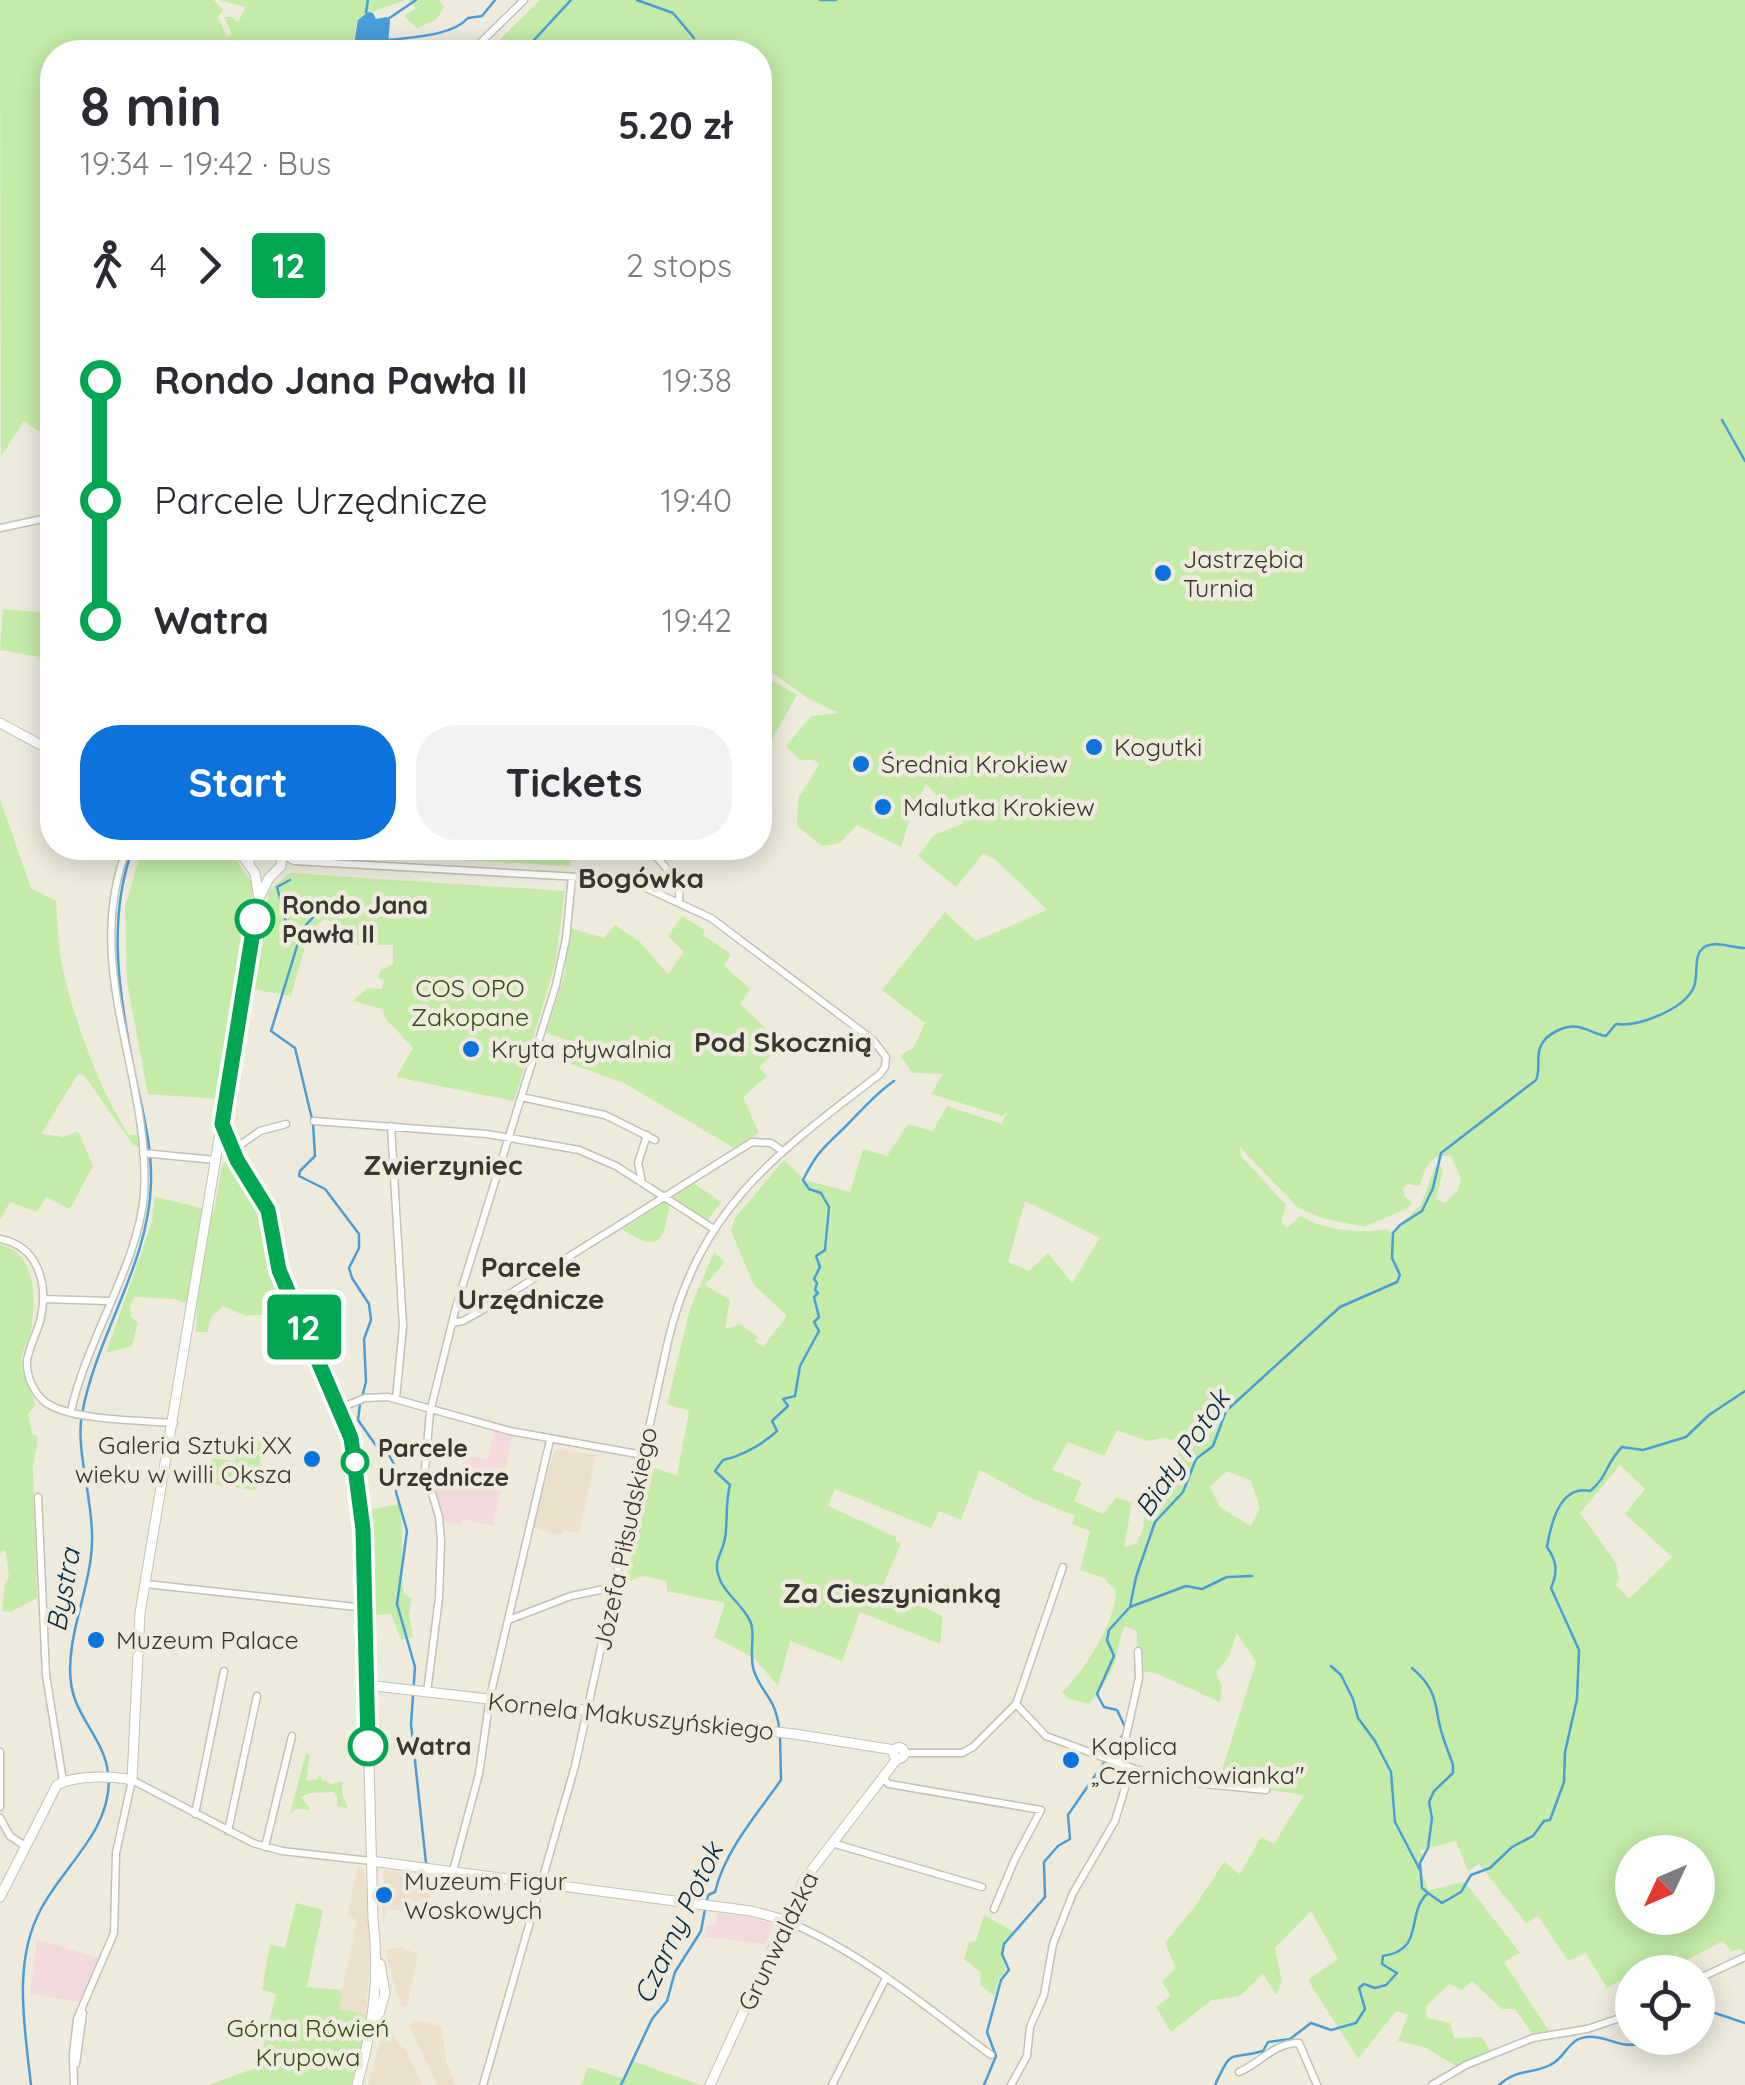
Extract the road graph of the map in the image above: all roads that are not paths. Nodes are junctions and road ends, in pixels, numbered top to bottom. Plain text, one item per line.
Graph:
1 (524, 0) edge
2 (483, 40) edge
3 (40, 520) edge
4 (0, 528) edge
5 (0, 723) edge
6 (40, 745) edge
7 (124, 860) edge
8 (280, 860) edge
9 (291, 860) edge
10 (658, 860) edge
11 (249, 861) edge
12 (294, 862) junction
13 (280, 868) junction
14 (255, 873) junction
15 (271, 876) junction
16 (572, 877) junction
17 (259, 899) junction
18 (679, 901) junction
19 (521, 1097) junction
20 (314, 1121) dead end
21 (222, 1124) junction
22 (286, 1124) dead end
23 (391, 1126) junction
24 (647, 1136) junction
25 (508, 1137) junction
26 (655, 1140) dead end
27 (781, 1150) junction
28 (144, 1153) junction
29 (216, 1154) junction
30 (235, 1155) junction
31 (643, 1183) junction
32 (665, 1197) junction
33 (714, 1228) junction
34 (0, 1239) edge
35 (43, 1299) junction
36 (110, 1301) junction
37 (452, 1323) junction
38 (396, 1398) junction
39 (340, 1408) junction
40 (431, 1409) junction
41 (74, 1412) junction
42 (174, 1423) junction
43 (550, 1440) junction
44 (643, 1455) junction
45 (38, 1497) dead end
46 (1063, 1567) dead end
47 (146, 1584) junction
48 (614, 1586) junction
49 (365, 1608) junction
50 (510, 1620) junction
51 (1138, 1651) dead end
52 (224, 1671) dead end
53 (366, 1684) junction
54 (417, 1691) junction
55 (257, 1696) dead end
56 (490, 1701) junction
57 (1016, 1704) junction
58 (588, 1710) junction
59 (292, 1736) dead end
60 (0, 1752) edge
61 (899, 1754) junction
62 (1116, 1761) junction
63 (132, 1780) junction
64 (883, 1780) junction
65 (62, 1781) junction
66 (1266, 1790) dead end
67 (0, 1807) edge
68 (195, 1814) junction
69 (0, 1818) edge
70 (228, 1832) junction
71 (831, 1842) junction
72 (26, 1846) junction
73 (266, 1848) junction
74 (371, 1861) junction
75 (453, 1871) junction
76 (540, 1883) junction
77 (982, 1887) dead end
78 (0, 1897) edge
79 (994, 1909) dead end
80 (785, 1920) junction
81 (1745, 1957) edge
82 (1715, 1971) edge
83 (886, 1978) junction
84 (1615, 2020) edge
85 (992, 2055) dead end
86 (1238, 2072) dead end
87 (74, 2085) edge
88 (358, 2085) edge
89 (483, 2085) edge
90 (710, 2085) edge
91 (832, 2085) edge
92 (1012, 2085) edge
93 (1317, 2085) edge
94 (1432, 2085) edge

1 - 2 street
3 - 4 street
5 - 6 street
7 - 28 street
8 - 13 street
9 - 12 street
10 - 18 street
11 - 14 street
12 - 13 street
12 - 16 street
13 - 15 street
14 - 15 street
14 - 17 street
15 - 17 street
16 - 18 street
16 - 19 street
17 - 21 street
18 - 27 street, Józefa Piłsudskiego
19 - 24 street
19 - 25 street
20 - 23 street
21 - 29 street
21 - 30 street
22 - 30 street
23 - 25 street
23 - 38 street
24 - 26 street
24 - 31 street
25 - 31 street
25 - 37 street
27 - 32 street
27 - 33 street, Józefa Piłsudskiego
28 - 29 street
28 - 36 street
29 - 30 street
29 - 42 street
30 - 39 street
31 - 32 street
32 - 33 street
32 - 37 street
33 - 44 street, Józefa Piłsudskiego
34 - 35 street
35 - 36 street
35 - 41 street
36 - 41 street
37 - 40 street
38 - 39 street
38 - 40 street
39 - 49 street
40 - 43 street
40 - 54 street
41 - 42 street
42 - 47 street
43 - 44 street
43 - 50 street
44 - 48 street, Józefa Piłsudskiego
45 - 65 street
46 - 57 street
47 - 49 street
47 - 63 street
48 - 50 street
48 - 58 street, Józefa Piłsudskiego
49 - 53 street
50 - 56 street
51 - 62 street
52 - 68 street
53 - 54 street, Kornela Makuszyńskiego
53 - 74 street
54 - 56 street, Kornela Makuszyńskiego
55 - 70 street
56 - 58 street, Kornela Makuszyńskiego
56 - 75 street
57 - 61 street
57 - 62 street
58 - 61 street, Kornela Makuszyńskiego
58 - 76 street, Józefa Piłsudskiego
59 - 73 street
60 - 67 street
61 - 64 street, Grunwaldzka
62 - 66 street
62 - 92 street
63 - 65 street
63 - 68 street
63 - 87 street
64 - 71 street, Grunwaldzka
64 - 79 street
65 - 72 street
68 - 70 street
69 - 72 street
70 - 73 street
71 - 77 street
71 - 80 street, Grunwaldzka
72 - 78 street
73 - 74 street
74 - 75 street
74 - 88 street
75 - 76 street
76 - 80 street
76 - 89 street, Józefa Piłsudskiego
80 - 83 street
80 - 90 street, Grunwaldzka
81 - 82 street
83 - 85 street
83 - 91 street
84 - 94 street
86 - 93 street

